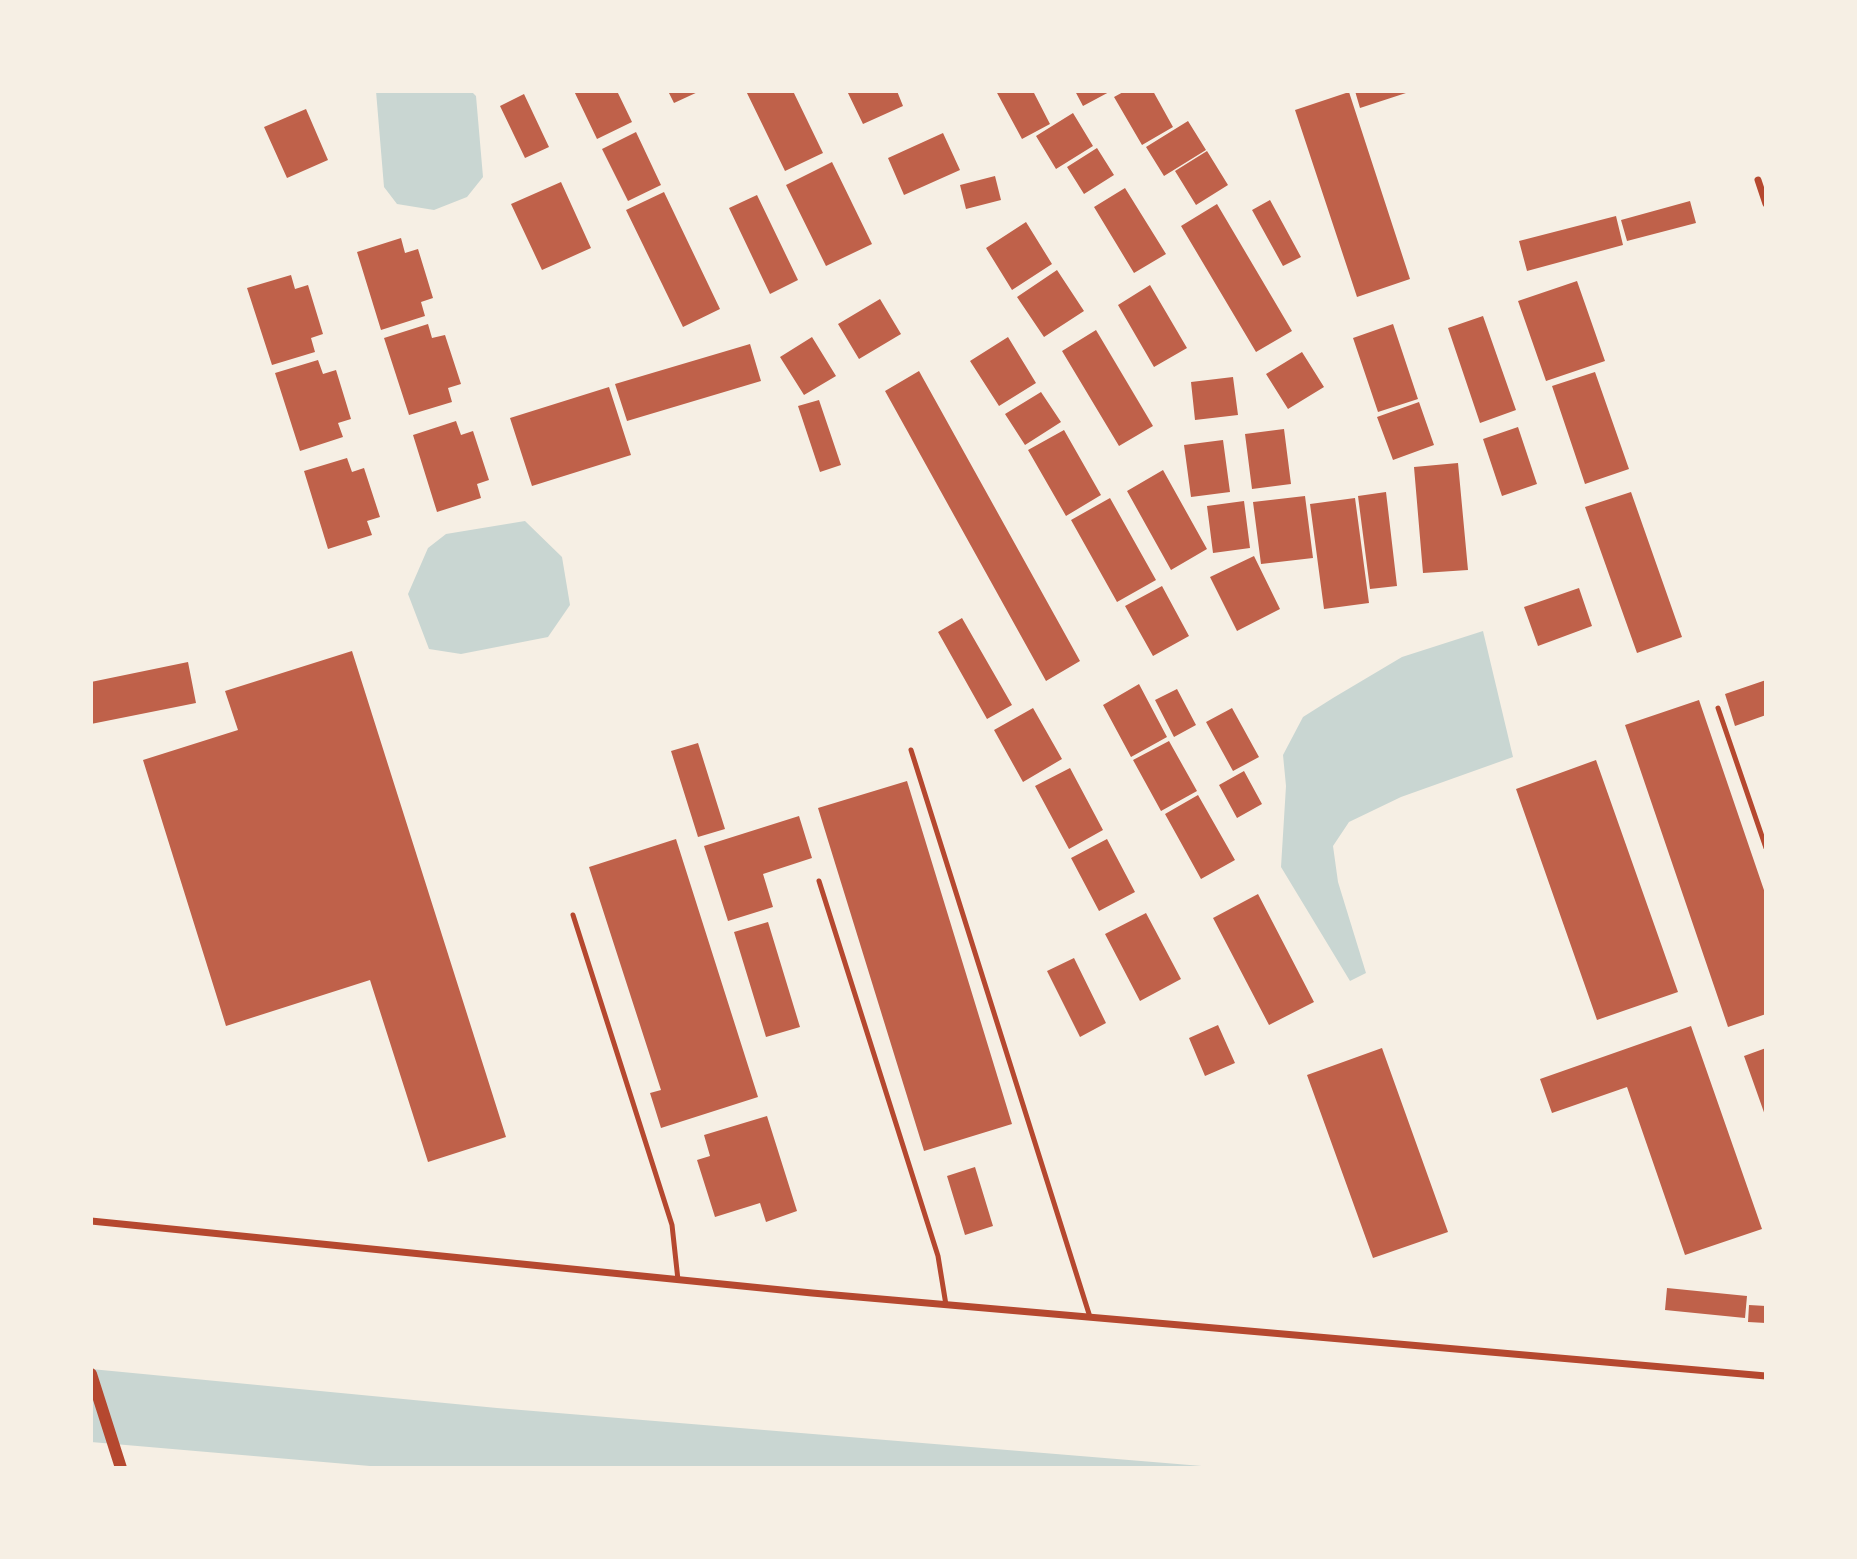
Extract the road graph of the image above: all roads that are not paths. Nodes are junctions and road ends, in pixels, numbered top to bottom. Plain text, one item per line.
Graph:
1 (1758, 180) dead end
2 (1766, 204) edge
3 (1718, 708) dead end
4 (911, 750) dead end
5 (1766, 848) edge
6 (819, 881) dead end
7 (573, 915) dead end
8 (91, 1221) edge
9 (678, 1280) junction
10 (946, 1305) junction
11 (1090, 1317) junction
12 (91, 1374) edge
13 (1766, 1376) edge
14 (121, 1468) edge

1 - 2 street
3 - 5 lane
4 - 11 lane
6 - 10 lane
7 - 9 lane
8 - 9 street
9 - 10 street
10 - 11 street
11 - 13 street
12 - 14 street

